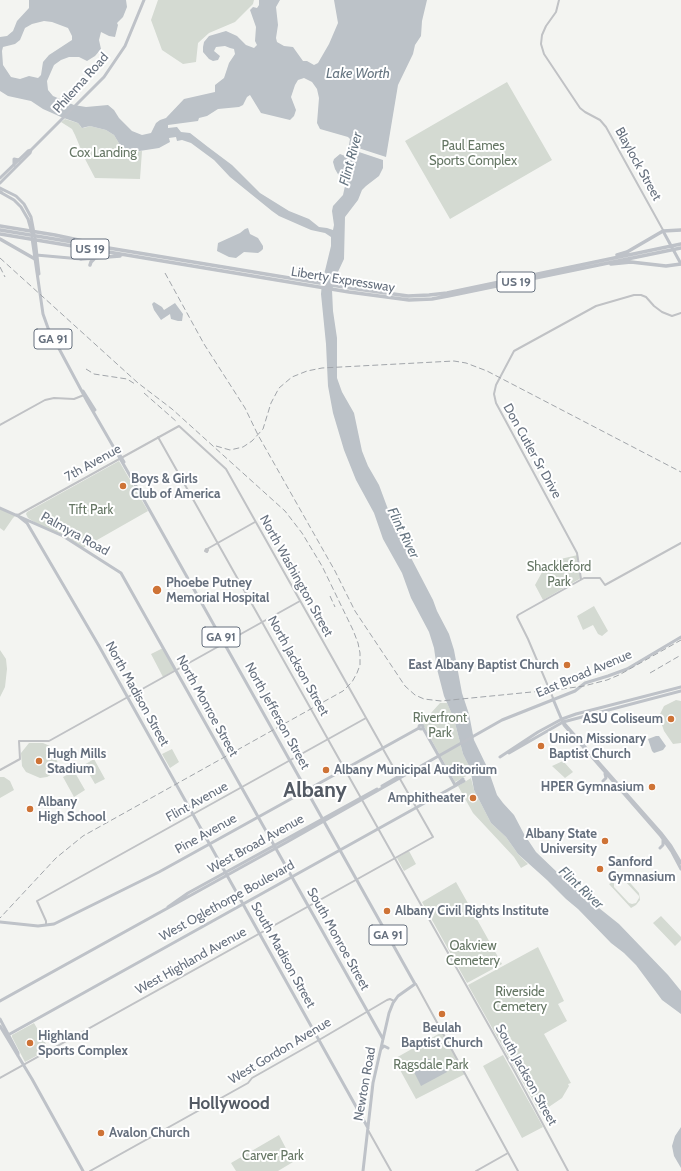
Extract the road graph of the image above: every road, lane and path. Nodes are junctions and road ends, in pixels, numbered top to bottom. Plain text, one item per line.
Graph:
1 (144, 0) edge
2 (559, 0) edge
3 (31, 150) junction
4 (1, 181) edge
5 (1, 191) edge
6 (0, 226) edge
7 (0, 230) edge
8 (681, 230) edge
9 (663, 231) junction
10 (0, 234) edge
11 (26, 234) junction
12 (40, 237) junction
13 (0, 239) edge
14 (681, 244) edge
15 (681, 248) edge
16 (35, 256) junction
17 (45, 256) junction
18 (81, 259) joint
19 (94, 259) junction
20 (166, 262) junction
21 (38, 264) junction
22 (681, 264) edge
23 (90, 265) dead end
24 (573, 266) junction
25 (587, 267) junction
26 (231, 270) junction
27 (40, 286) junction
28 (350, 290) junction
29 (681, 313) edge
30 (85, 395) junction
31 (0, 425) edge
32 (179, 426) joint
33 (158, 437) junction
34 (120, 458) junction
35 (0, 508) edge
36 (17, 516) junction
37 (27, 522) joint
38 (255, 522) junction
39 (218, 543) junction
40 (681, 543) edge
41 (207, 549) dead end
42 (121, 573) joint
43 (581, 578) junction
44 (300, 601) junction
45 (262, 622) junction
46 (681, 637) edge
47 (224, 643) junction
48 (175, 670) junction
49 (681, 688) edge
50 (681, 691) edge
51 (127, 697) junction
52 (553, 699) junction
53 (366, 718) junction
54 (571, 720) junction
55 (562, 721) junction
56 (493, 725) joint
57 (569, 727) junction
58 (538, 732) junction
59 (328, 739) junction
60 (525, 744) junction
61 (383, 748) junction
62 (578, 753) dead end
63 (439, 756) junction
64 (591, 756) junction
65 (290, 760) junction
66 (345, 769) junction
67 (0, 770) edge
68 (605, 772) junction
69 (399, 777) junction
70 (463, 780) dead end
71 (603, 781) dead end
72 (455, 785) junction
73 (242, 787) junction
74 (307, 790) junction
75 (362, 798) junction
76 (636, 806) junction
77 (416, 807) junction
78 (193, 814) junction
79 (643, 815) junction
80 (258, 817) junction
81 (324, 820) junction
82 (378, 828) junction
83 (432, 837) joint
84 (663, 840) junction
85 (209, 844) junction
86 (275, 847) junction
87 (341, 849) junction
88 (672, 852) junction
89 (395, 858) junction
90 (681, 863) edge
91 (681, 869) edge
92 (226, 874) junction
93 (292, 877) junction
94 (357, 879) junction
95 (243, 904) junction
96 (308, 906) junction
97 (0, 922) edge
98 (46, 926) junction
99 (259, 933) junction
100 (415, 984) junction
101 (0, 1001) edge
102 (394, 1001) junction
103 (367, 1012) junction
104 (0, 1019) edge
105 (0, 1026) edge
106 (385, 1030) junction
107 (378, 1031) junction
108 (5, 1033) junction
109 (383, 1039) junction
110 (319, 1040) junction
111 (388, 1048) dead end
112 (380, 1050) junction
113 (18, 1056) junction
114 (23, 1065) junction
115 (0, 1078) edge
116 (368, 1128) junction
117 (508, 1153) junction
118 (83, 1171) edge
119 (90, 1171) edge
120 (363, 1171) edge
121 (391, 1171) edge
122 (476, 1171) edge
123 (518, 1171) edge
124 (568, 1171) edge

1 - 3 main road, Philema Road
2 - 9 street, Blaylock Street
3 - 4 main road, Philema Road
3 - 4 main road, Philema Road
4 - 5 main road
5 - 16 main road, North Jefferson Street / GA 91
6 - 11 highway
7 - 11 highway, Liberty Expressway / US 19
8 - 9 highway
9 - 22 main road, Blaylock Street
9 - 24 highway
10 - 11 highway, Liberty Expressway / US 19
11 - 12 highway, Liberty Expressway / US 19
12 - 20 highway, Liberty Expressway / US 19
12 - 26 highway, Liberty Expressway / US 19
13 - 16 highway
14 - 24 highway, Liberty Expressway / US 19
15 - 25 highway, Liberty Expressway / US 19
16 - 17 main road
16 - 21 main road, North Jefferson Street / GA 91
16 - 27 main road, North Jefferson Street / GA 91
17 - 18 main road
17 - 21 main road
18 - 19 highway
19 - 20 highway
19 - 23 highway
20 - 26 highway, Liberty Expressway / US 19
21 - 27 main road, North Jefferson Street / GA 91
22 - 25 highway
24 - 28 highway, Liberty Expressway / US 19
25 - 28 highway, Liberty Expressway / US 19
26 - 28 highway, Liberty Expressway / US 19
27 - 30 main road, North Jefferson Street / GA 91
29 - 43 street, Don Cutler Sr Drive
30 - 31 street
30 - 34 main road, North Jefferson Street / GA 91
32 - 33 street, 7th Avenue
32 - 38 street, North Washington Street
33 - 34 street, 7th Avenue
33 - 39 street, North Jackson Street
34 - 36 street, 7th Avenue
34 - 47 main road, North Jefferson Street / GA 91
35 - 36 main road, Palmyra Road
36 - 37 main road, Palmyra Road
36 - 42 main road, Palmyra Road
37 - 51 main road, North Madison Street
38 - 39 street
38 - 44 street, North Washington Street
39 - 41 street
39 - 45 street, North Jackson Street
40 - 43 street
42 - 48 main road, North Monroe Street
43 - 52 street
44 - 45 street
44 - 53 street, North Washington Street
45 - 47 street
45 - 59 street, North Jackson Street
46 - 52 main road, East Broad Avenue
47 - 48 street
47 - 65 main road, North Jefferson Street / GA 91
48 - 51 street
48 - 73 main road, North Monroe Street
49 - 55 main road
50 - 54 main road
51 - 67 street
51 - 78 main road, North Madison Street
52 - 55 main road
52 - 56 main road, East Broad Avenue
53 - 59 street, Flint Avenue
53 - 61 street, North Washington Street
54 - 55 main road
54 - 57 main road
55 - 57 main road
55 - 58 main road
55 - 60 main road
55 - 64 main road
56 - 63 main road, West Broad Avenue
57 - 76 main road
58 - 60 main road
58 - 60 main road
59 - 65 street, Flint Avenue
59 - 66 street, North Jackson Street
61 - 63 main road, Pine Avenue
61 - 66 main road, Pine Avenue
61 - 69 street, North Washington Street
62 - 64 main road
63 - 69 main road, West Broad Avenue
63 - 72 main road
64 - 68 main road
65 - 73 street, Flint Avenue
65 - 74 main road, North Jefferson Street / GA 91
66 - 74 main road, Pine Avenue
66 - 75 street, North Jackson Street
68 - 71 main road
68 - 76 main road
69 - 75 main road, West Broad Avenue
69 - 77 street, North Washington Street
70 - 72 main road, West Oglethorpe Boulevard
72 - 77 main road, West Oglethorpe Boulevard
73 - 78 street, Flint Avenue
73 - 80 main road, North Monroe Street
74 - 80 main road, Pine Avenue
74 - 81 main road, North Jefferson Street / GA 91
75 - 81 main road, West Broad Avenue
75 - 82 street, South Jackson Street
76 - 79 main road
77 - 82 main road, West Oglethorpe Boulevard
77 - 83 street, North Washington Street
78 - 85 main road, North Madison Street
78 - 98 street, Flint Avenue
79 - 84 main road
79 - 90 main road
80 - 85 main road, Pine Avenue
80 - 86 main road, North Monroe Street
81 - 86 main road, West Broad Avenue
81 - 87 main road, GA 91
82 - 87 main road, West Oglethorpe Boulevard
82 - 89 street, South Jackson Street
83 - 89 street, West Highland Avenue
84 - 88 main road
84 - 88 main road
85 - 92 main road, North Madison Street
85 - 98 main road, Pine Avenue
86 - 92 main road, West Broad Avenue
86 - 93 main road, South Monroe Street
87 - 93 main road, West Oglethorpe Boulevard
87 - 94 main road, GA 91
88 - 91 main road
89 - 94 street, West Highland Avenue
89 - 124 street, South Jackson Street
92 - 95 main road, South Madison Street
92 - 101 main road, West Broad Avenue
93 - 95 main road, West Oglethorpe Boulevard
93 - 96 main road, South Monroe Street
94 - 96 street, West Highland Avenue
94 - 100 main road, GA 91
95 - 99 main road, South Madison Street
95 - 108 main road, West Oglethorpe Boulevard
96 - 99 street, West Highland Avenue
96 - 103 main road, South Monroe Street
97 - 98 main road, Pine Avenue
99 - 110 main road, South Madison Street
99 - 114 street, West Highland Avenue
100 - 102 main road, West Gordon Avenue
100 - 117 street
102 - 103 street, West Gordon Avenue
102 - 106 main road, Newton Road
103 - 107 main road, South Monroe Street
103 - 110 street, West Gordon Avenue
104 - 108 main road
105 - 108 main road
106 - 107 main road
106 - 109 main road, Newton Road
107 - 109 main road, South Monroe Street
108 - 113 main road
108 - 113 main road
109 - 112 main road, Newton Road
110 - 116 main road, South Madison Street
110 - 119 street, West Gordon Avenue
111 - 112 main road
112 - 116 main road, Newton Road
113 - 114 main road
114 - 115 street, West Highland Avenue
114 - 118 main road
116 - 120 main road, Newton Road
116 - 121 street, South Madison Street
117 - 122 street
117 - 123 street

